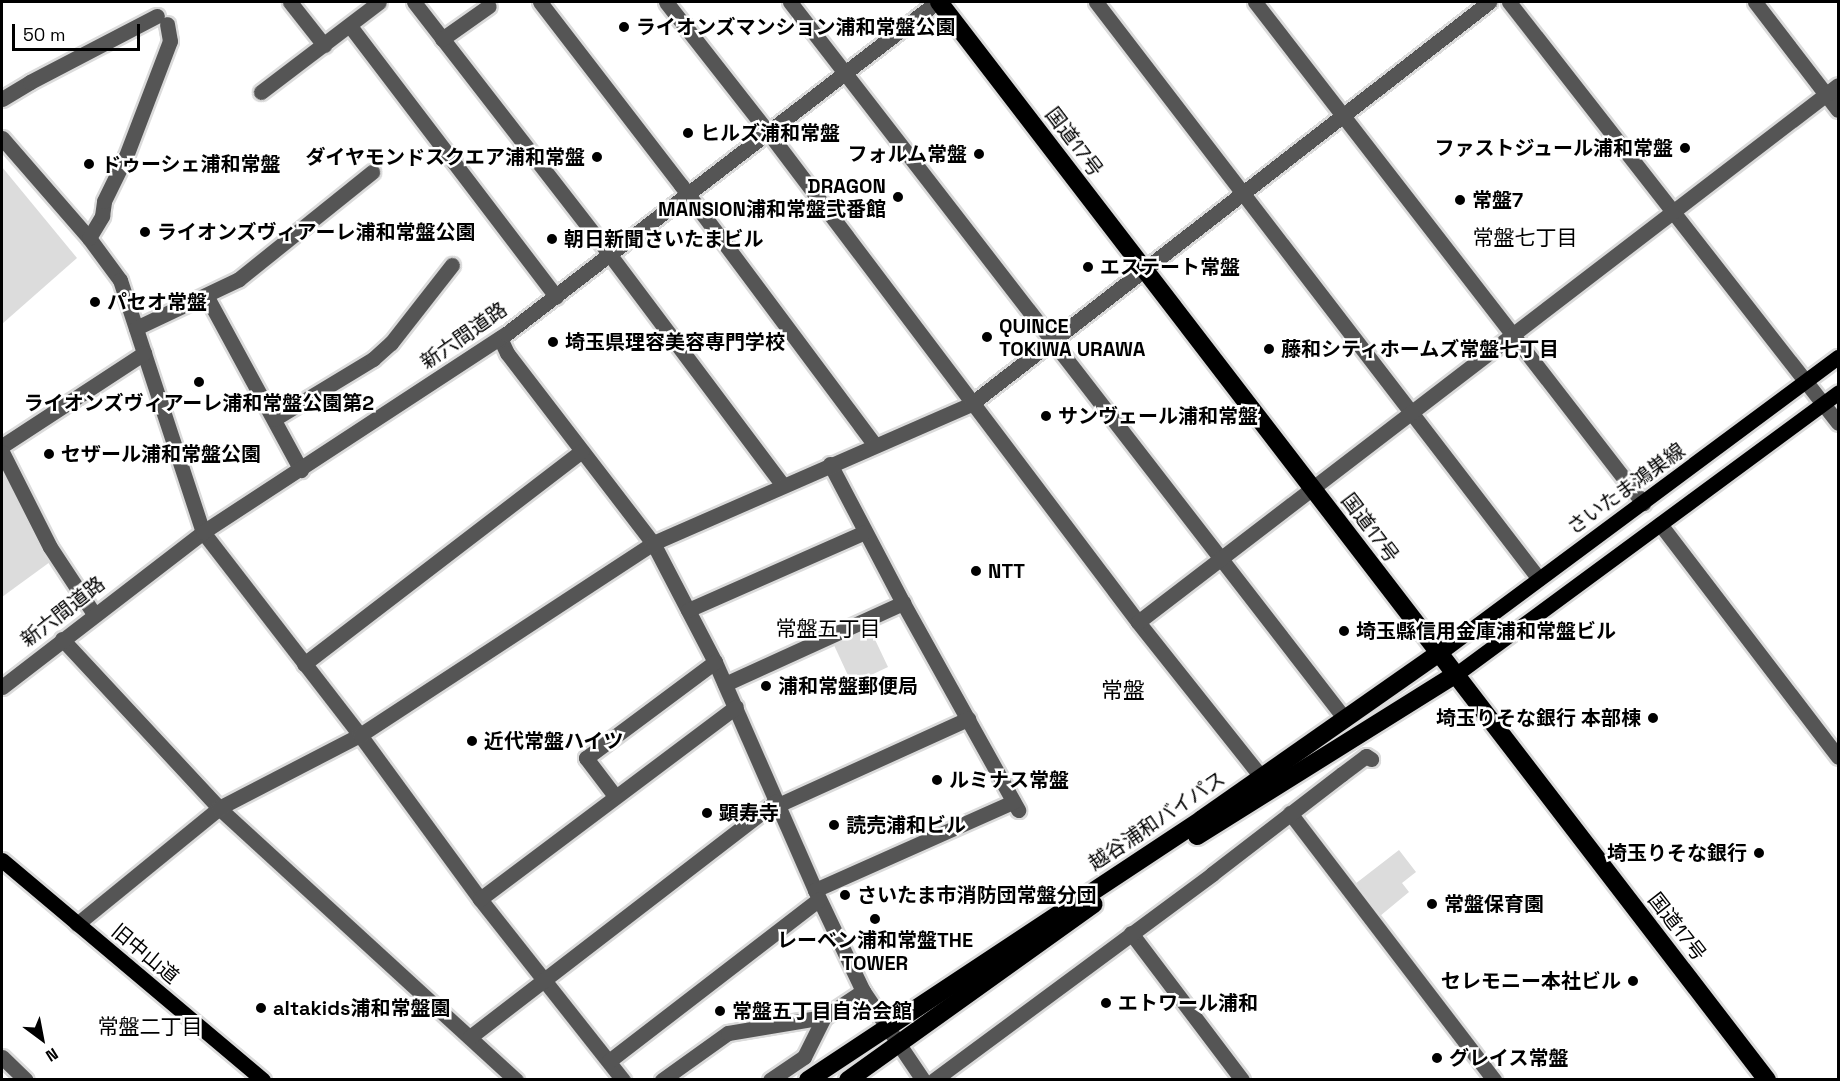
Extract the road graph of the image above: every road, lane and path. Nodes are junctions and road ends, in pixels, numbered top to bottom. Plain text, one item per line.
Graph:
1 (290, 2) edge
2 (379, 2) edge
3 (414, 2) edge
4 (540, 2) edge
5 (666, 2) edge
6 (790, 2) edge
7 (938, 2) edge
8 (1096, 2) edge
9 (1255, 2) edge
10 (1490, 2) edge
11 (1509, 2) edge
12 (1755, 2) edge
13 (489, 6) dead end
14 (350, 26) junction
15 (442, 39) junction
16 (324, 45) junction
17 (845, 73) junction
18 (1832, 89) edge
19 (261, 92) dead end
20 (2, 99) edge
21 (1839, 110) edge
22 (1344, 116) junction
23 (768, 132) junction
24 (2, 138) edge
25 (372, 172) dead end
26 (688, 194) junction
27 (1243, 194) junction
28 (1674, 212) junction
29 (89, 238) junction
30 (610, 255) junction
31 (452, 265) dead end
32 (1143, 270) junction
33 (556, 296) junction
34 (207, 297) junction
35 (136, 328) junction
36 (1513, 335) junction
37 (500, 338) junction
38 (1050, 340) junction
39 (144, 353) junction
40 (1839, 357) edge
41 (1806, 382) junction
42 (1839, 393) edge
43 (971, 404) junction
44 (1824, 405) junction
45 (1411, 413) junction
46 (274, 419) junction
47 (1839, 423) edge
48 (875, 445) junction
49 (2, 446) edge
50 (582, 451) junction
51 (2, 452) edge
52 (830, 464) junction
53 (301, 470) junction
54 (782, 484) junction
55 (1311, 488) junction
56 (1643, 503) junction
57 (1660, 524) junction
58 (203, 532) junction
59 (865, 532) junction
60 (652, 543) junction
61 (1219, 559) junction
62 (1539, 579) junction
63 (903, 603) junction
64 (688, 610) junction
65 (94, 614) junction
66 (1138, 622) junction
67 (62, 639) junction
68 (1438, 654) junction
69 (715, 662) junction
70 (304, 664) junction
71 (1455, 675) junction
72 (725, 684) junction
73 (2, 687) edge
74 (736, 707) junction
75 (968, 718) junction
76 (1345, 719) junction
77 (360, 735) junction
78 (1839, 757) edge
79 (1371, 759) dead end
80 (1262, 778) junction
81 (615, 796) junction
82 (777, 803) junction
83 (219, 808) junction
84 (1290, 813) junction
85 (2, 860) edge
86 (817, 894) junction
87 (480, 899) junction
88 (77, 924) junction
89 (1131, 933) junction
90 (544, 983) junction
91 (863, 992) junction
92 (824, 1017) junction
93 (886, 1026) junction
94 (471, 1037) junction
95 (897, 1044) junction
96 (2, 1058) edge
97 (609, 1061) junction
98 (854, 1075) edge
99 (26, 1080) edge
100 (263, 1080) edge
101 (516, 1080) edge
102 (623, 1080) edge
103 (662, 1080) edge
104 (770, 1080) edge
105 (808, 1080) edge
106 (923, 1080) edge
107 (934, 1080) edge
108 (1242, 1080) edge
109 (1494, 1080) edge
110 (1767, 1080) edge

1 - 16 street
2 - 14 street
3 - 15 street
4 - 26 street
5 - 23 street
6 - 17 street
7 - 17 street, 新六間道路
7 - 32 highway, 国道17号
8 - 27 street
9 - 22 street
10 - 22 street
11 - 28 street
12 - 18 street
13 - 15 street
14 - 16 street
14 - 33 street
15 - 30 street
16 - 19 street
17 - 23 street, 新六間道路
17 - 38 street
18 - 21 street
18 - 28 street
20 - 29 street
22 - 27 street
22 - 36 street
23 - 26 street, 新六間道路
23 - 43 street
24 - 29 street
25 - 34 street
26 - 30 street, 新六間道路
26 - 48 street
27 - 32 street
27 - 45 street
28 - 36 street
28 - 41 street
29 - 35 street
30 - 33 street, 新六間道路
30 - 54 street
31 - 46 street
32 - 38 street
32 - 55 highway, 国道17号
33 - 37 street, 新六間道路
34 - 35 street
34 - 46 street
35 - 39 street
36 - 45 street
36 - 56 street
37 - 50 street
37 - 53 street, 新六間道路
38 - 43 street
38 - 61 street
39 - 49 street
39 - 58 street
40 - 41 main road, さいたま鴻巣線
41 - 44 street
41 - 56 main road, さいたま鴻巣線
42 - 44 main road
43 - 48 street
43 - 66 street
44 - 47 street
44 - 57 main road
45 - 55 street
45 - 62 street
46 - 53 street
48 - 52 street
50 - 60 street
50 - 70 street
51 - 65 street
52 - 54 street
52 - 59 street
53 - 58 street, 新六間道路
54 - 60 street
55 - 61 street
55 - 68 highway, 国道17号
56 - 62 main road, さいたま鴻巣線
57 - 71 main road
57 - 78 street
58 - 65 street, 新六間道路
58 - 70 street
59 - 63 street
59 - 64 street
60 - 64 street
60 - 77 street
61 - 66 street
61 - 76 street
62 - 68 main road, さいたま鴻巣線
63 - 72 street
63 - 75 street
64 - 69 street
65 - 67 street, 新六間道路
66 - 80 street
67 - 73 street, 新六間道路
67 - 83 street
68 - 71 highway, 国道17号
68 - 76 highway, 越谷浦和バイパス
69 - 72 street
69 - 81 street
70 - 77 street
71 - 95 highway, 越谷浦和バイパス
71 - 110 highway, 国道17号
72 - 74 street
74 - 81 street
74 - 82 street
75 - 82 street
75 - 86 street
76 - 80 highway, 越谷浦和バイパス
77 - 83 street
77 - 87 street
79 - 84 street
80 - 93 highway, 越谷浦和バイパス
81 - 87 street
82 - 86 street
82 - 90 street
83 - 88 street
83 - 94 street
84 - 89 street
84 - 109 street
85 - 88 main road, 旧中山道
86 - 91 street
86 - 97 street
87 - 90 street
88 - 100 main road, 旧中山道
89 - 107 street
89 - 108 street
90 - 94 street
90 - 97 street
91 - 92 street
91 - 93 street
92 - 103 street
92 - 104 street
93 - 95 street
93 - 105 highway, 越谷浦和バイパス
94 - 101 street
95 - 98 highway, 越谷浦和バイパス
95 - 106 street
96 - 99 street
97 - 102 street

